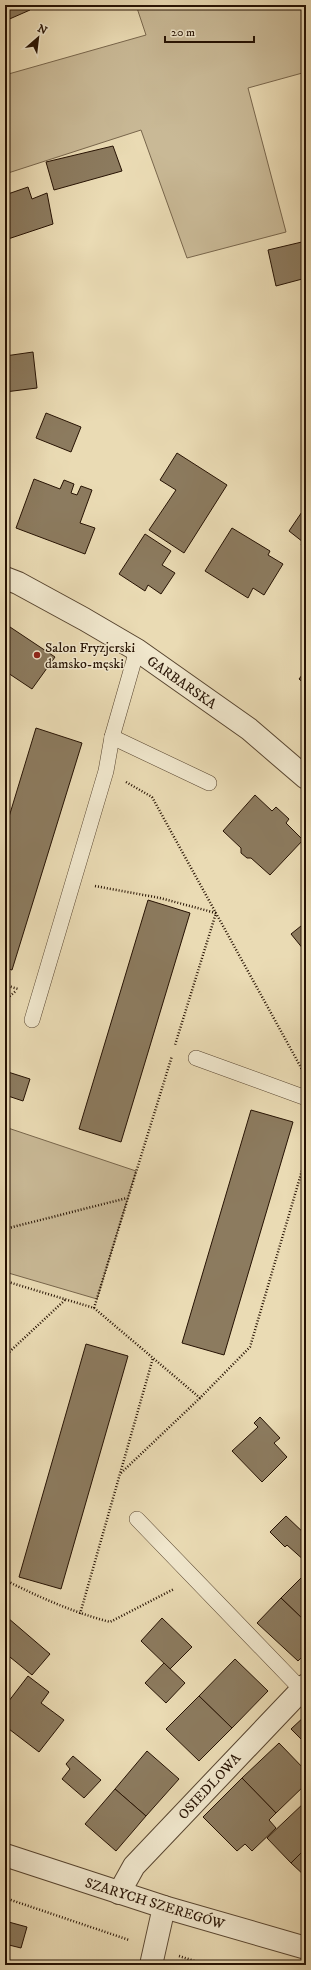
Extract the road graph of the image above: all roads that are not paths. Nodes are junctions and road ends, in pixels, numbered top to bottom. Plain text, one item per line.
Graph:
1 (5, 578) edge
2 (136, 650) junction
3 (112, 737) junction
4 (306, 778) edge
5 (209, 783) dead end
6 (32, 1020) dead end
7 (196, 1058) dead end
8 (306, 1098) edge
9 (137, 1519) dead end
10 (304, 1687) edge
11 (5, 1855) edge
12 (118, 1893) junction
13 (164, 1907) junction
14 (306, 1948) edge
15 (153, 1957) edge

1 - 2 street, GARBARSKA
2 - 3 lane
2 - 4 street, GARBARSKA
3 - 5 lane
3 - 6 lane
7 - 8 lane
9 - 10 lane
10 - 12 street, OSIEDLOWA
11 - 12 street, SZARYCH SZEREGÓW
12 - 13 street, SZARYCH SZEREGÓW
13 - 14 street, SZARYCH SZEREGÓW
13 - 15 street, SZARYCH SZEREGÓW

